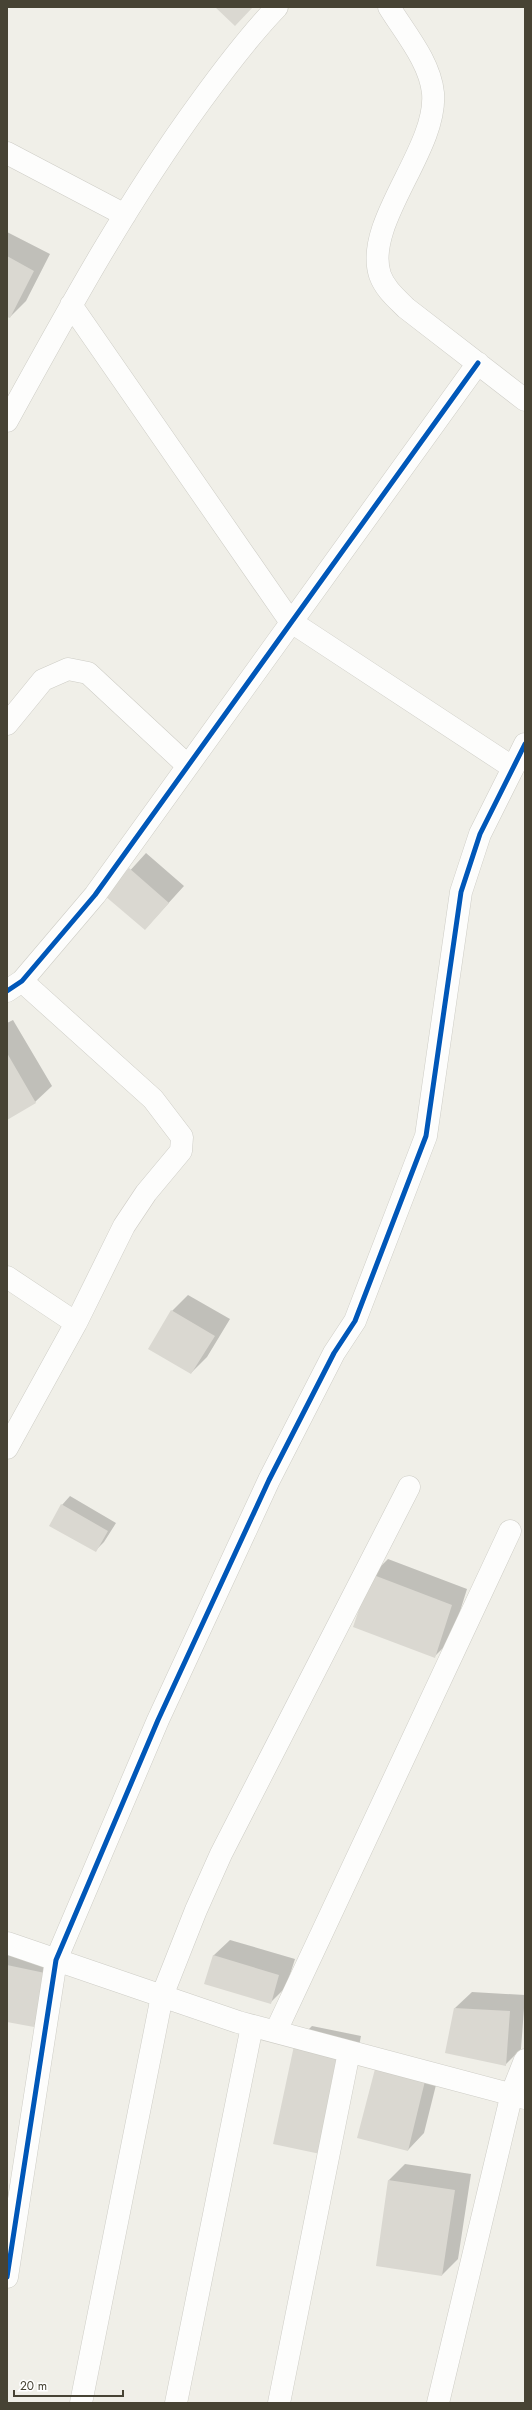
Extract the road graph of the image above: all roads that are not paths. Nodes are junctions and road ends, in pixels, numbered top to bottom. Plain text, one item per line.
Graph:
1 (277, 7) edge
2 (388, 7) edge
3 (7, 153) edge
4 (125, 215) junction
5 (71, 305) junction
6 (478, 363) junction
7 (525, 400) edge
8 (7, 421) edge
9 (290, 621) junction
10 (7, 724) edge
11 (525, 744) edge
12 (188, 766) junction
13 (512, 767) junction
14 (14, 986) edge
15 (7, 1276) edge
16 (76, 1323) junction
17 (7, 1448) edge
18 (409, 1487) dead end
19 (510, 1530) dead end
20 (7, 1943) edge
21 (56, 1960) junction
22 (162, 1996) junction
23 (252, 2026) junction
24 (276, 2031) junction
25 (349, 2052) junction
26 (525, 2060) edge
27 (519, 2095) edge
28 (10, 2244) edge
29 (7, 2277) edge
30 (81, 2403) edge
31 (176, 2403) edge
32 (279, 2403) edge
33 (438, 2403) edge

1 - 4 street
2 - 6 street
3 - 4 street
4 - 5 street
5 - 8 street
5 - 9 street
6 - 7 street
6 - 9 street
9 - 12 street
9 - 13 street
10 - 12 street
11 - 13 street
12 - 14 street
13 - 21 street
14 - 16 street
15 - 16 street
16 - 17 street
18 - 22 street
19 - 24 street
20 - 21 street
21 - 22 street
21 - 28 street
22 - 23 street
22 - 30 street
23 - 24 street
23 - 31 street
24 - 25 street
25 - 27 street
25 - 32 street
26 - 27 street
27 - 33 street
28 - 29 street

